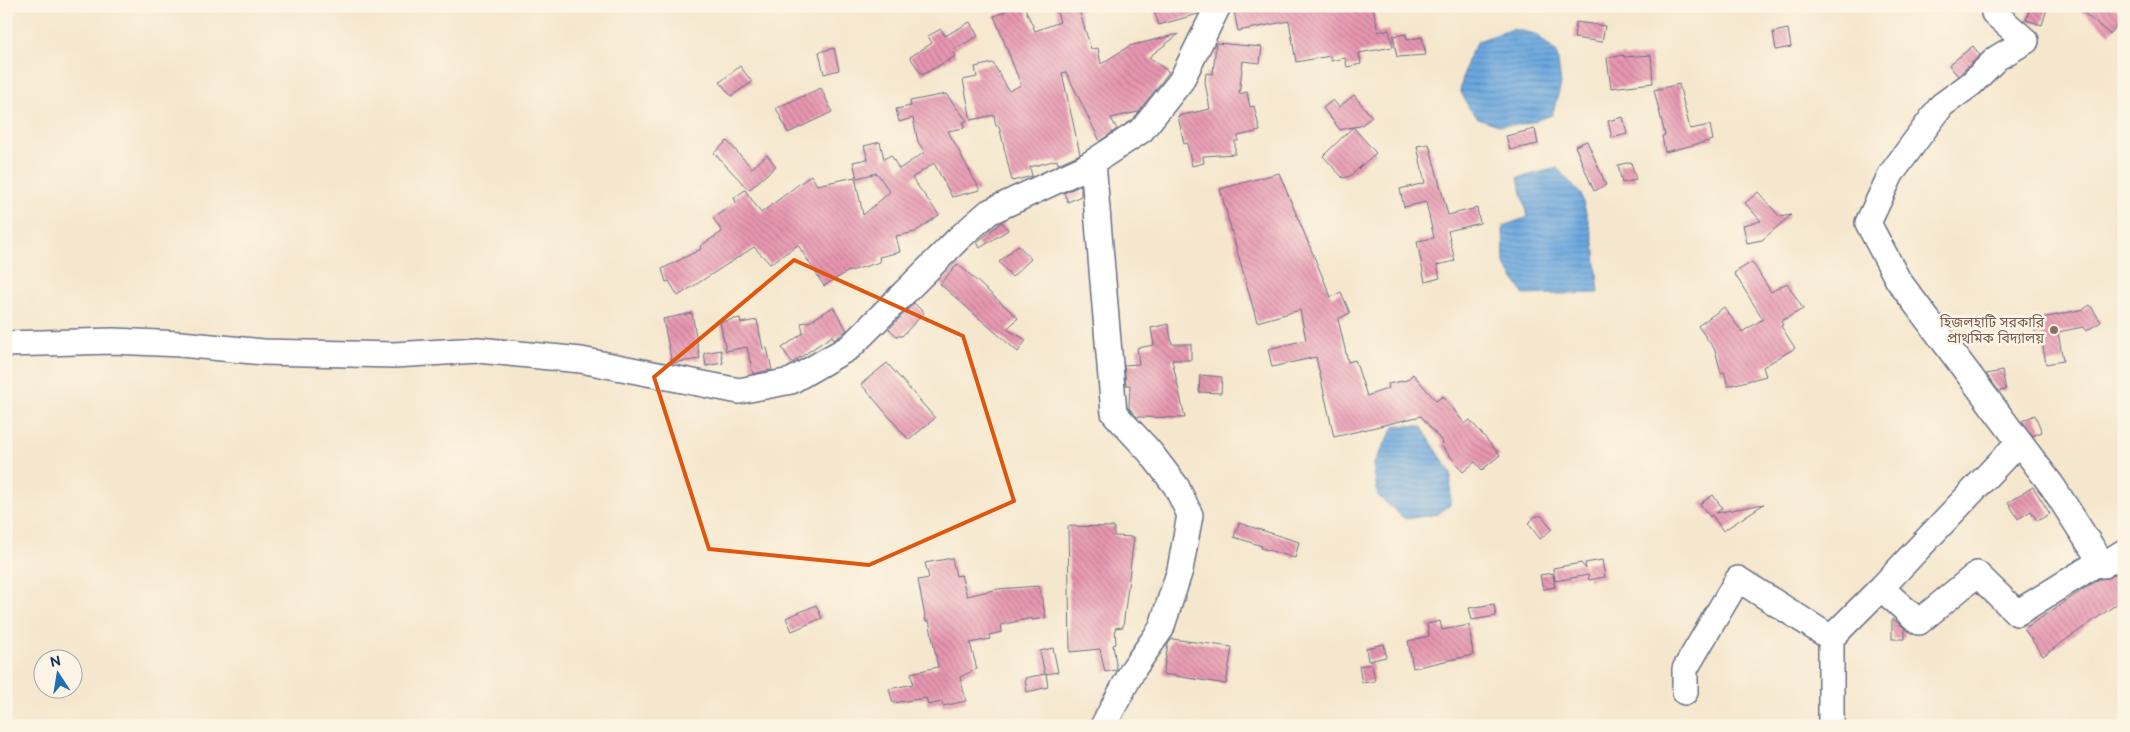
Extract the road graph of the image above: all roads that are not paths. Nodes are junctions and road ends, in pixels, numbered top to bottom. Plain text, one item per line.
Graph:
1 (1218, 6) edge
2 (1998, 6) edge
3 (1093, 162) junction
4 (6, 344) edge
5 (2019, 442) junction
6 (2124, 552) edge
7 (2103, 566) junction
8 (1881, 588) junction
9 (1831, 638) junction
10 (1685, 692) dead end
11 (1103, 726) edge
12 (1831, 726) edge

1 - 3 street
2 - 5 street
3 - 4 street
3 - 11 street
5 - 7 street
5 - 8 street
6 - 7 street
7 - 8 street
8 - 9 street
9 - 10 street
9 - 12 street

